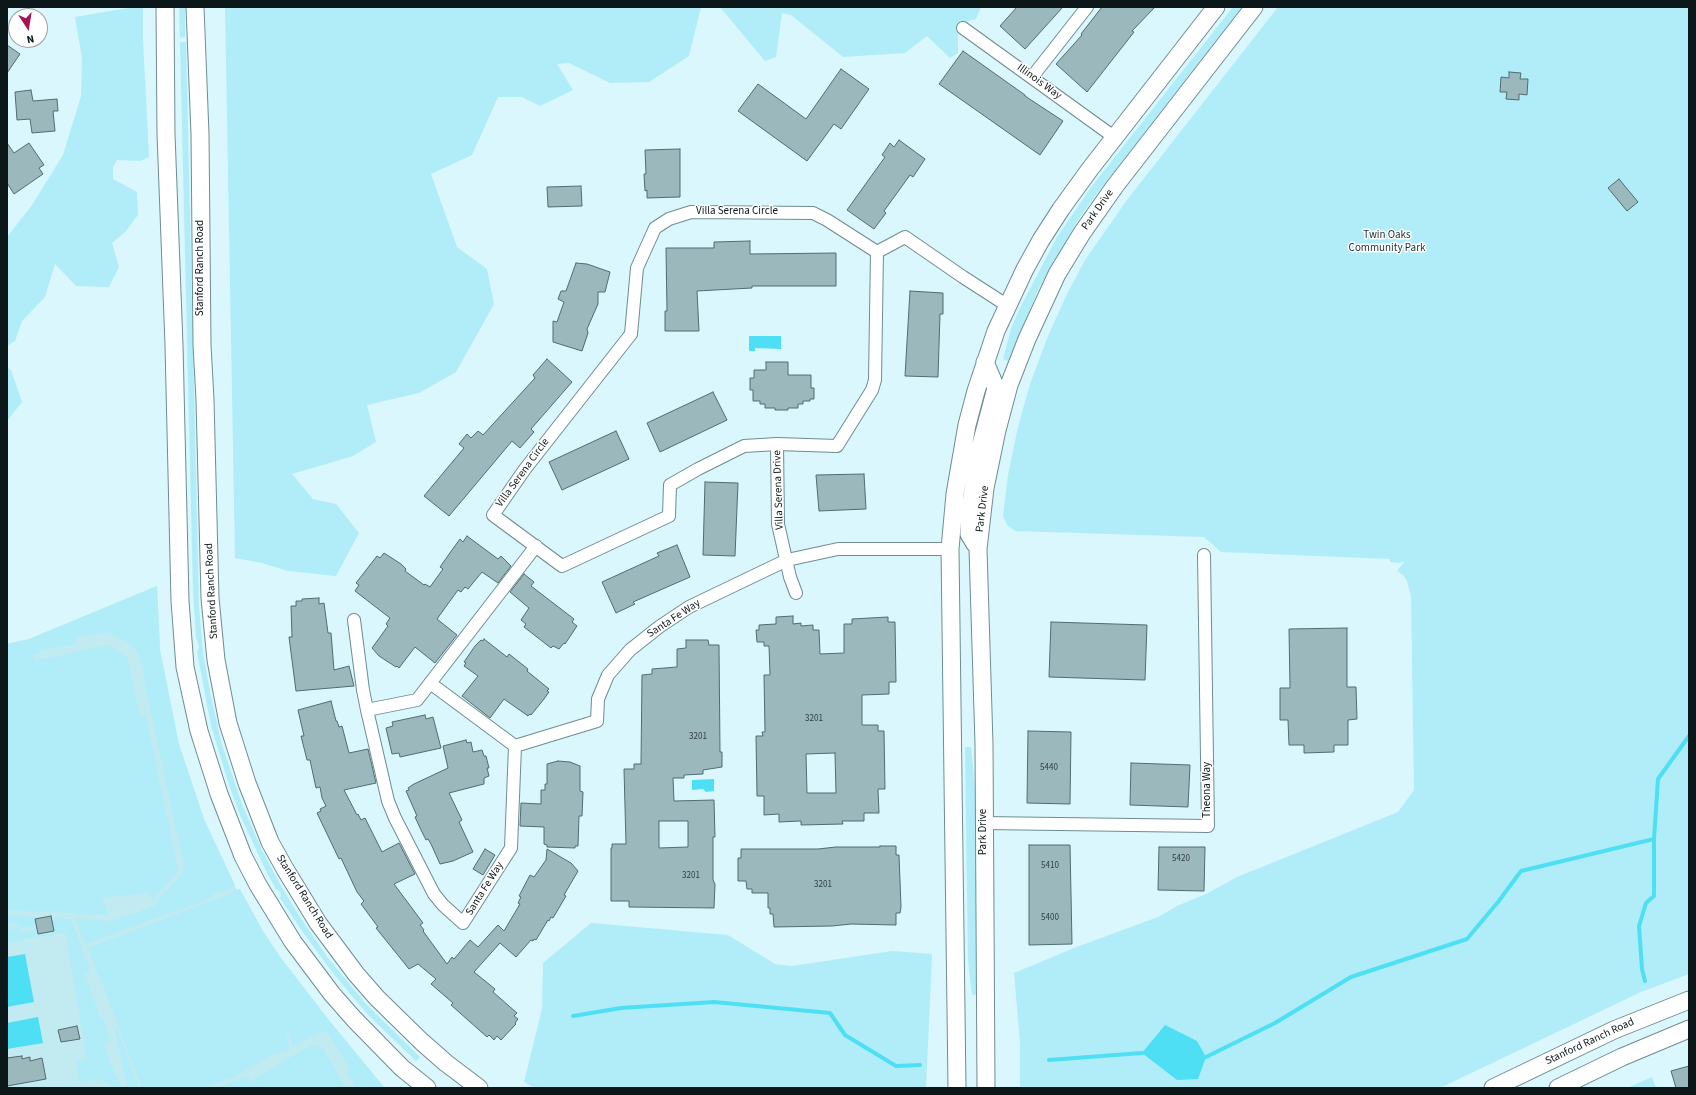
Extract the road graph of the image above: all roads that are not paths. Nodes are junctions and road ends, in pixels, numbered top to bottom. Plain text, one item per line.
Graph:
1 (165, 7) edge
2 (195, 7) edge
3 (1087, 7) edge
4 (1216, 7) edge
5 (1254, 7) edge
6 (963, 28) dead end
7 (1032, 77) junction
8 (1114, 137) junction
9 (876, 252) junction
10 (1008, 306) junction
11 (985, 362) junction
12 (777, 444) junction
13 (536, 546) junction
14 (950, 549) junction
15 (978, 549) junction
16 (1204, 555) dead end
17 (787, 560) junction
18 (796, 593) dead end
19 (354, 620) dead end
20 (430, 682) junction
21 (367, 710) junction
22 (984, 744) junction
23 (515, 746) junction
24 (984, 823) junction
25 (1689, 1000) edge
26 (1689, 1029) edge
27 (427, 1088) edge
28 (478, 1088) edge
29 (957, 1088) edge
30 (986, 1088) edge
31 (1493, 1088) edge
32 (1558, 1088) edge

1 - 27 main road
2 - 28 main road, Stanford Ranch Road
3 - 7 street
4 - 8 main road
5 - 15 main road, Park Drive
6 - 7 street, Illinois Way
7 - 8 street, Illinois Way
8 - 10 main road
9 - 10 street
9 - 12 street, Villa Serena Circle
9 - 13 street, Villa Serena Circle
10 - 11 main road
11 - 14 main road
11 - 15 main road
12 - 13 street, Villa Serena Circle
12 - 17 street, Villa Serena Drive
13 - 20 street
14 - 17 street, Santa Fe Way
14 - 22 main road
14 - 29 main road
15 - 22 main road, Park Drive
16 - 24 street, Theona Way
17 - 18 street
17 - 23 street, Santa Fe Way
19 - 21 street
20 - 21 street
20 - 23 street
21 - 23 street, Santa Fe Way
22 - 24 main road, Park Drive
24 - 30 main road, Park Drive
25 - 31 main road, Stanford Ranch Road
26 - 32 main road

